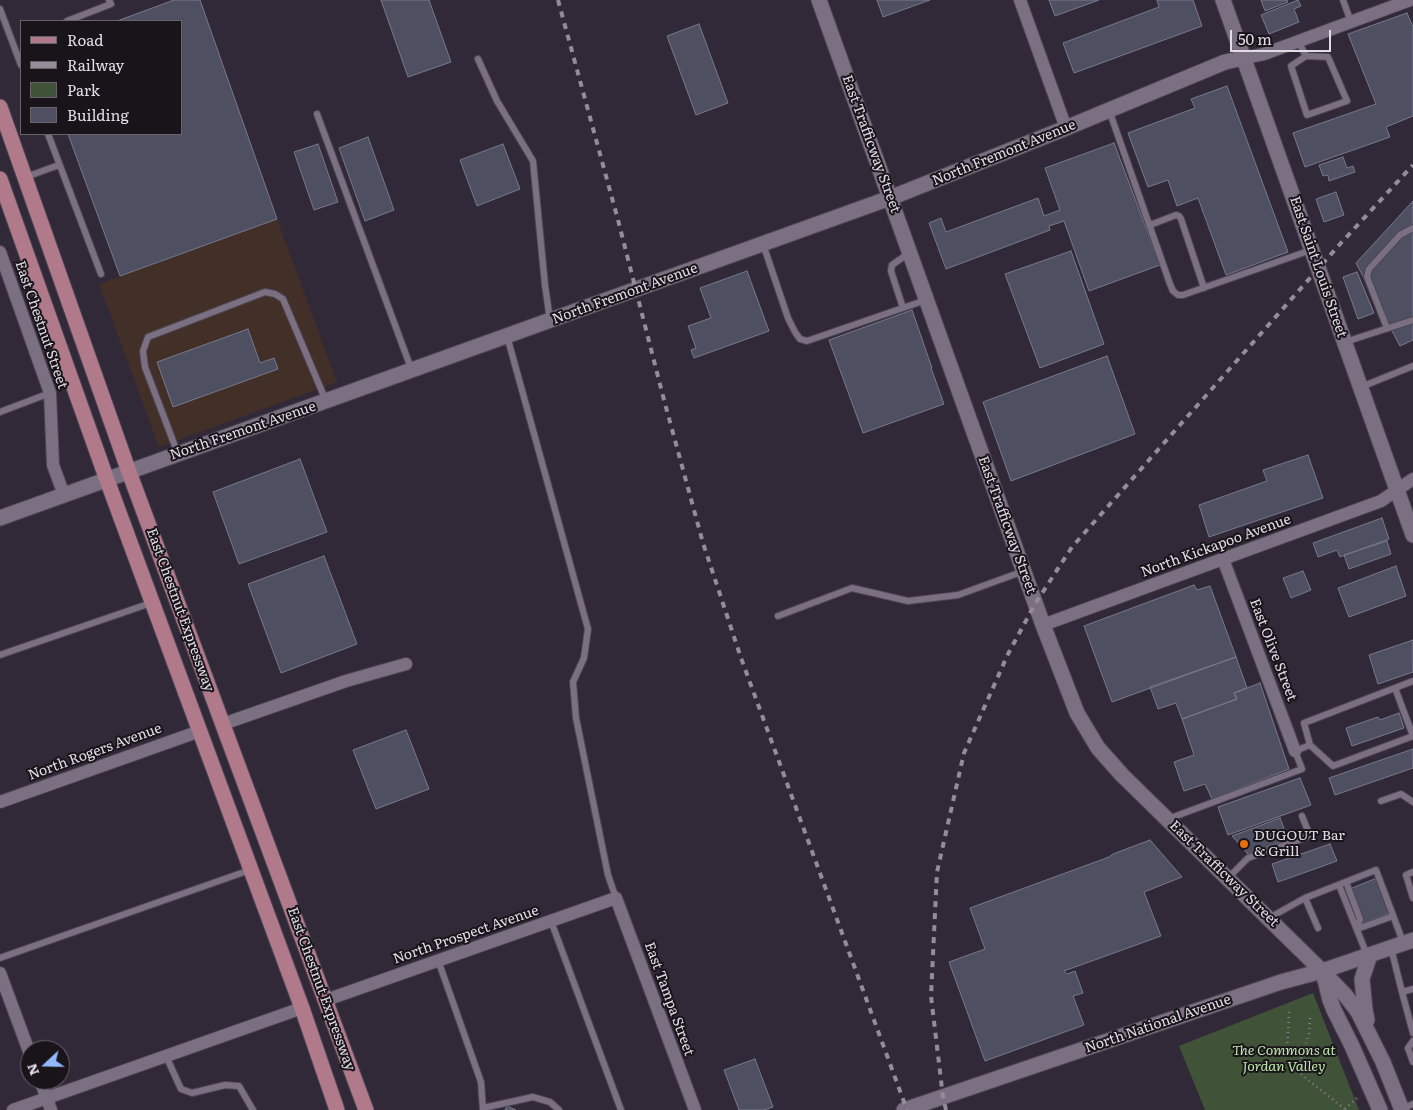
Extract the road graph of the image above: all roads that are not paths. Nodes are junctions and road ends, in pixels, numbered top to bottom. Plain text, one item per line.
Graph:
1 (110, 0) edge
2 (819, 0) edge
3 (1020, 0) edge
4 (1223, 0) edge
5 (1343, 0) edge
6 (1410, 0) edge
7 (0, 9) edge
8 (70, 20) edge
9 (1351, 22) junction
10 (1298, 41) junction
11 (1306, 56) junction
12 (1244, 58) junction
13 (478, 59) dead end
14 (20, 62) edge
15 (0, 107) edge
16 (1109, 110) junction
17 (317, 114) dead end
18 (1066, 128) junction
19 (48, 135) edge
20 (59, 165) junction
21 (25, 178) junction
22 (0, 179) edge
23 (890, 198) junction
24 (1150, 225) junction
25 (1413, 228) edge
26 (763, 244) junction
27 (1312, 250) junction
28 (0, 252) edge
29 (910, 252) junction
30 (101, 274) dead end
31 (1204, 288) junction
32 (927, 300) junction
33 (903, 308) junction
34 (1413, 320) edge
35 (550, 321) junction
36 (1387, 328) junction
37 (507, 336) junction
38 (1345, 342) junction
39 (1413, 366) edge
40 (412, 371) junction
41 (1361, 387) junction
42 (50, 393) junction
43 (326, 402) junction
44 (0, 412) edge
45 (178, 454) junction
46 (129, 472) junction
47 (1413, 479) edge
48 (107, 480) junction
49 (1397, 490) junction
50 (64, 495) junction
51 (0, 518) edge
52 (1410, 519) edge
53 (1413, 535) edge
54 (1223, 559) junction
55 (1024, 571) junction
56 (152, 603) junction
57 (778, 616) dead end
58 (1043, 624) junction
59 (0, 654) edge
60 (406, 664) dead end
61 (1413, 681) edge
62 (1395, 688) junction
63 (223, 724) junction
64 (200, 731) junction
65 (1413, 736) edge
66 (1310, 745) junction
67 (1295, 751) junction
68 (1381, 801) dead end
69 (0, 802) edge
70 (1413, 802) edge
71 (1302, 816) dead end
72 (1168, 819) junction
73 (251, 870) junction
74 (1413, 872) edge
75 (1228, 878) junction
76 (1346, 882) junction
77 (1339, 885) junction
78 (616, 898) junction
79 (1305, 898) junction
80 (1413, 898) edge
81 (1393, 916) junction
82 (1269, 918) junction
83 (551, 920) junction
84 (1318, 928) dead end
85 (1357, 929) junction
86 (1402, 944) edge
87 (1368, 955) junction
88 (0, 958) edge
89 (438, 960) junction
90 (1322, 971) junction
91 (0, 973) edge
92 (1413, 989) edge
93 (1402, 992) junction
94 (326, 1000) junction
95 (302, 1008) junction
96 (1413, 1034) edge
97 (1372, 1039) junction
98 (25, 1040) edge
99 (1413, 1041) edge
100 (166, 1056) junction
101 (1413, 1062) edge
102 (44, 1090) edge
103 (49, 1104) edge
104 (1406, 1108) edge
105 (483, 1109) edge
106 (13, 1110) edge
107 (253, 1110) edge
108 (338, 1110) edge
109 (366, 1110) edge
110 (559, 1110) edge
111 (621, 1110) edge
112 (695, 1110) edge
113 (904, 1110) edge
114 (1380, 1110) edge

1 - 8 lane
2 - 23 main road, East Trafficway Street
3 - 18 street
4 - 12 main road, East Saint Louis Street
5 - 9 lane
6 - 9 street
7 - 14 lane
9 - 10 street
10 - 11 lane
10 - 12 street
11 - 11 lane
12 - 16 main road, North Fremont Avenue
12 - 27 main road, East Saint Louis Street
13 - 35 lane
15 - 21 main road, East Chestnut Expressway
16 - 18 main road, North Fremont Avenue
16 - 24 lane
17 - 40 lane
18 - 23 main road, North Fremont Avenue
19 - 20 lane
20 - 21 lane
20 - 30 lane
21 - 46 main road, East Chestnut Expressway
22 - 48 main road, East Chestnut Expressway
23 - 26 main road, North Fremont Avenue
23 - 29 main road, East Trafficway Street
24 - 31 lane
24 - 31 lane
25 - 36 lane
26 - 33 lane
26 - 35 main road, North Fremont Avenue
27 - 31 lane
27 - 38 main road, East Saint Louis Street
28 - 42 street, East Chestnut Street
29 - 32 main road, East Trafficway Street
29 - 33 lane
32 - 33 lane
32 - 55 main road, East Trafficway Street
34 - 36 lane
35 - 37 main road, North Fremont Avenue
36 - 38 lane
37 - 40 main road, North Fremont Avenue
37 - 78 lane
38 - 41 main road, East Saint Louis Street
39 - 41 lane
40 - 43 main road, North Fremont Avenue
41 - 49 main road, East Saint Louis Street
42 - 44 lane
42 - 50 street, East Chestnut Street
43 - 45 main road, North Fremont Avenue
43 - 45 lane
45 - 46 main road, North Fremont Avenue
46 - 48 main road, North Fremont Avenue
46 - 63 main road, East Chestnut Expressway
47 - 49 street, North Kickapoo Avenue
48 - 50 main road, North Fremont Avenue
48 - 56 main road, East Chestnut Expressway
49 - 52 main road, East Saint Louis Street
49 - 54 street, North Kickapoo Avenue
50 - 51 main road, North Fremont Avenue
52 - 53 main road, East Saint Louis Street
54 - 58 street, North Kickapoo Avenue
54 - 67 street, East Olive Street
55 - 57 lane
55 - 58 main road, East Trafficway Street
56 - 59 lane
56 - 64 main road, East Chestnut Expressway
58 - 72 main road, East Trafficway Street
60 - 63 street
61 - 62 lane
62 - 65 lane
62 - 66 lane
63 - 94 main road, East Chestnut Expressway
64 - 69 street, North Rogers Avenue
64 - 73 main road, East Chestnut Expressway
65 - 66 lane
66 - 67 lane
67 - 72 lane
68 - 70 lane
71 - 75 lane
72 - 75 main road, East Trafficway Street
73 - 88 lane
73 - 95 main road, East Chestnut Expressway
74 - 80 lane
75 - 82 main road, East Trafficway Street
76 - 77 lane
76 - 81 lane
76 - 85 lane
77 - 79 lane
77 - 85 lane
78 - 83 street, North Prospect Avenue
78 - 112 street, East Tampa Street
79 - 82 lane
79 - 84 lane
81 - 85 lane
81 - 86 lane
82 - 90 main road, East Trafficway Street
83 - 89 street, North Prospect Avenue
83 - 111 lane
85 - 87 lane
86 - 87 main road, North National Avenue
86 - 93 lane
87 - 90 main road, North National Avenue
87 - 97 main road
89 - 94 street, North Prospect Avenue
89 - 105 lane
90 - 97 main road, East Trafficway Street
90 - 113 main road, North National Avenue
90 - 114 main road, East Trafficway Street
91 - 98 street
92 - 93 lane
93 - 96 lane
94 - 109 main road, East Chestnut Expressway
95 - 100 street
95 - 108 main road, East Chestnut Expressway
97 - 104 main road, East Trafficway Street
99 - 101 lane
100 - 103 street
100 - 107 lane
102 - 103 street
103 - 106 street
105 - 110 lane

